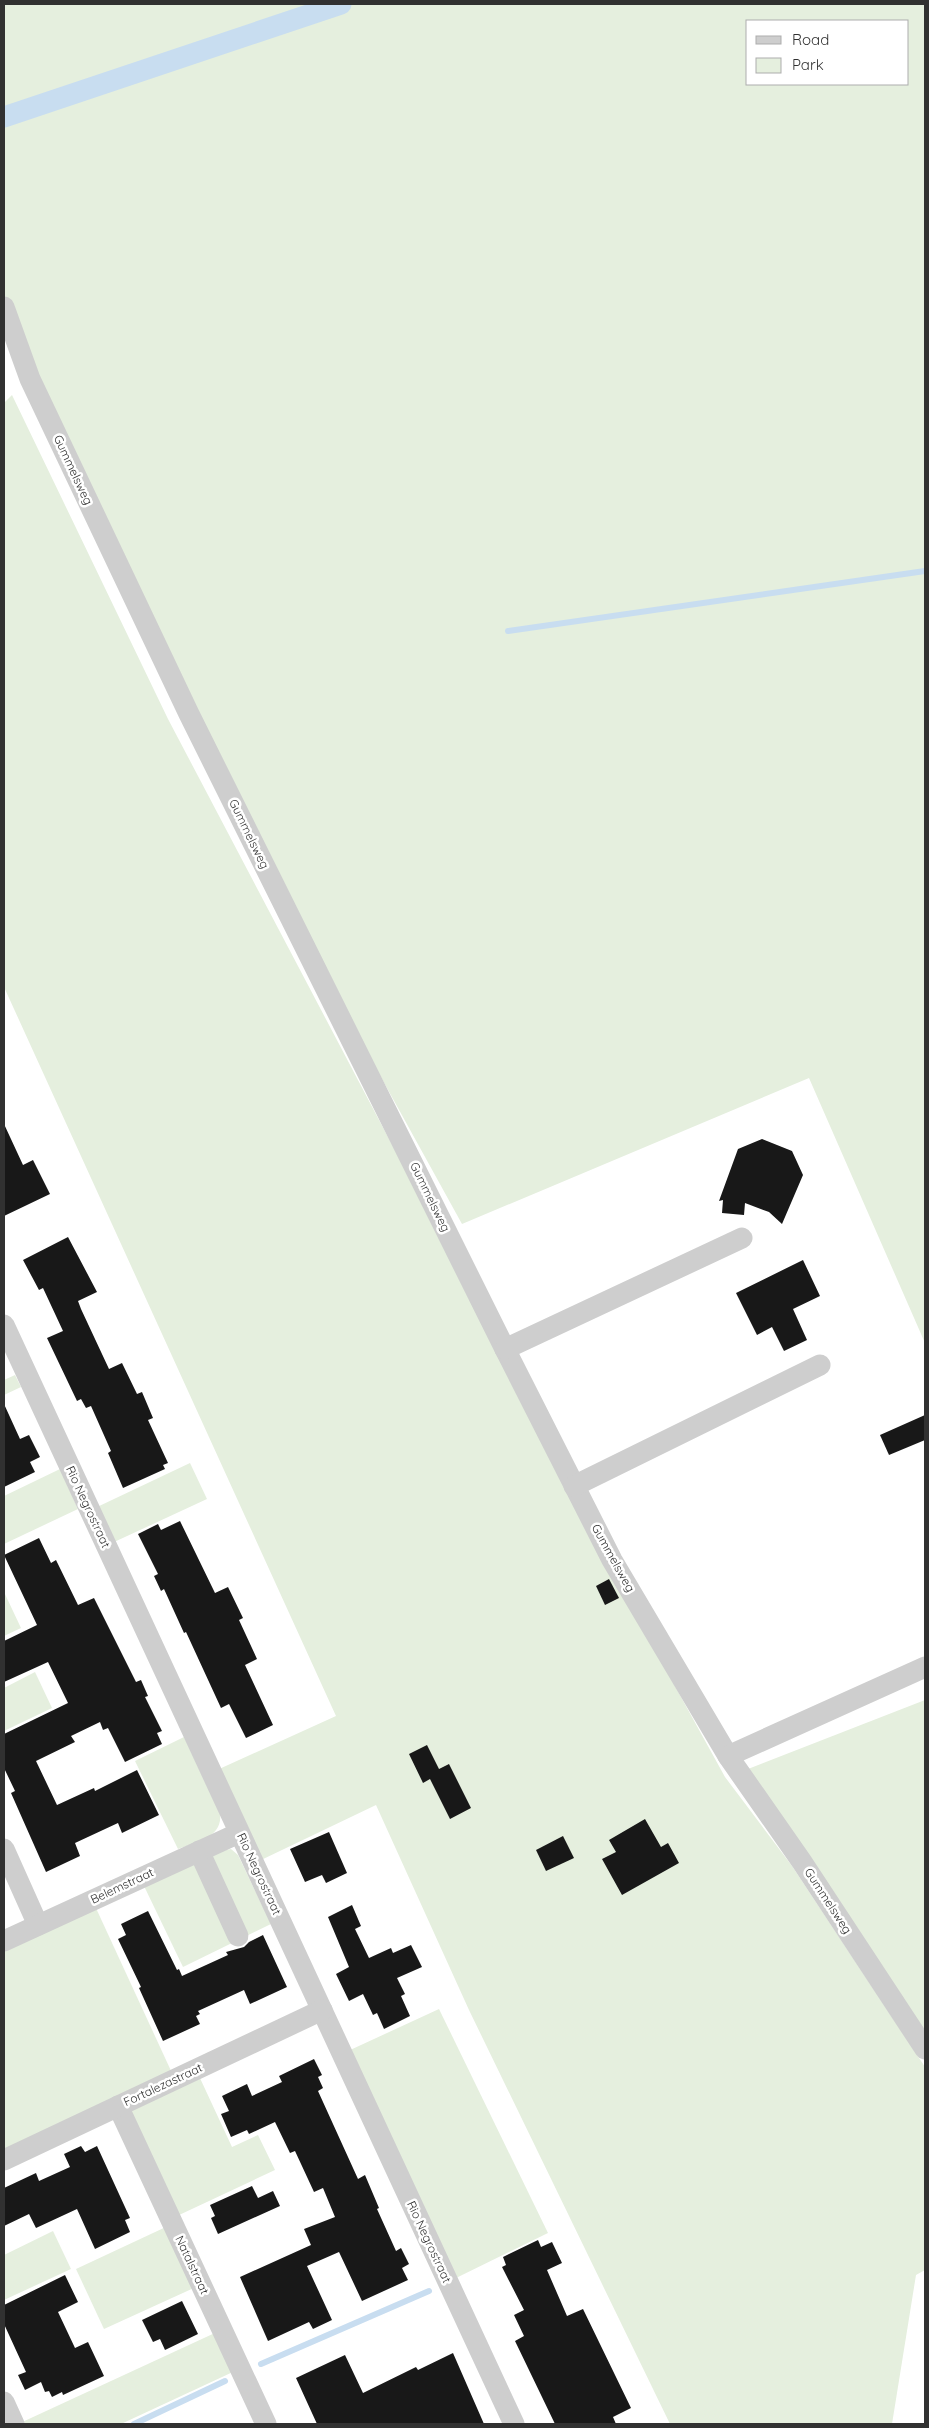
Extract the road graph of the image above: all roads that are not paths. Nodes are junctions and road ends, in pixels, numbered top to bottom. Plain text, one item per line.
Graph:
1 (4, 306) edge
2 (742, 1238) dead end
3 (4, 1325) edge
4 (505, 1349) junction
5 (820, 1365) dead end
6 (574, 1486) junction
7 (925, 1667) edge
8 (728, 1756) junction
9 (240, 1833) junction
10 (4, 1849) edge
11 (199, 1851) junction
12 (38, 1925) junction
13 (238, 1936) dead end
14 (4, 1941) edge
15 (322, 2010) junction
16 (925, 2049) edge
17 (118, 2106) junction
18 (4, 2160) edge
19 (4, 2402) edge
20 (14, 2424) edge
21 (266, 2424) edge
22 (514, 2424) edge

1 - 4 street, Gummelsweg
2 - 4 street
3 - 9 street, Rio Negrostraat
4 - 6 street, Gummelsweg
5 - 6 street
6 - 8 street, Gummelsweg
7 - 8 street
8 - 16 street, Gummelsweg
9 - 11 street, Belemstraat
9 - 15 street, Rio Negrostraat
10 - 12 street
11 - 12 street, Belemstraat
11 - 13 street
12 - 14 street, Belemstraat
15 - 17 street, Fortalezastraat
15 - 22 street, Rio Negrostraat
17 - 18 street, Fortalezastraat
17 - 21 street, Natalstraat
19 - 20 street

